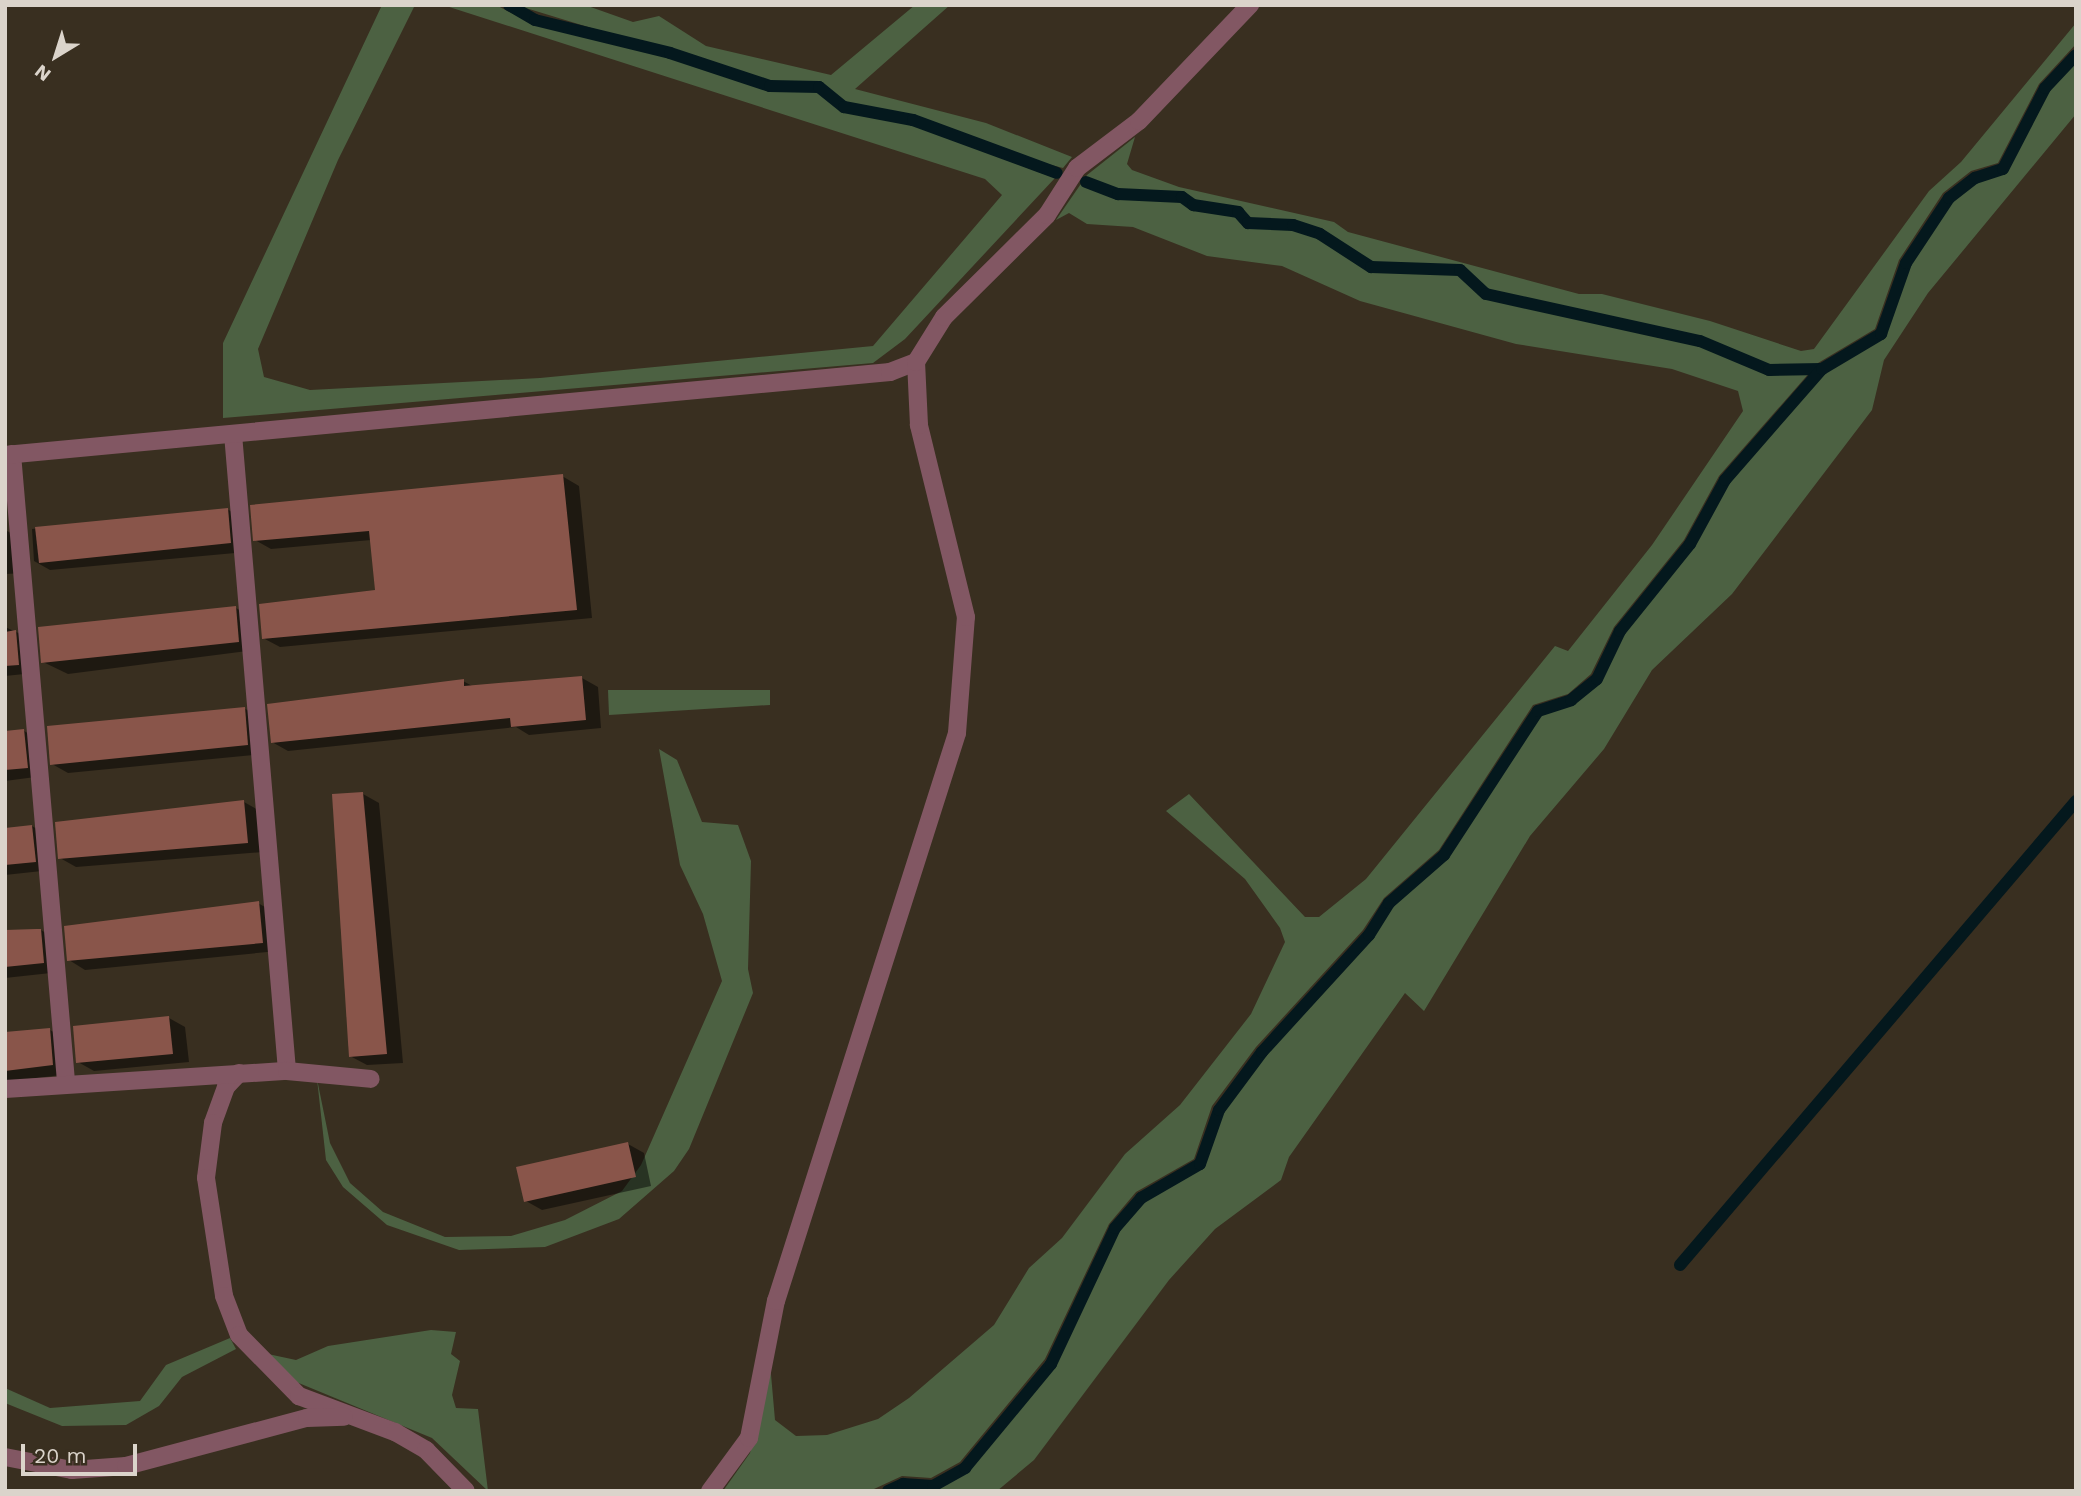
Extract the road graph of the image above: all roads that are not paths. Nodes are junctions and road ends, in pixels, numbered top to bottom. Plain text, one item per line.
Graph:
1 (1250, 5) edge
2 (916, 362) junction
3 (233, 434) junction
4 (9, 454) edge
5 (287, 1071) junction
6 (239, 1073) junction
7 (371, 1079) dead end
8 (66, 1081) junction
9 (5, 1089) edge
10 (351, 1416) junction
11 (5, 1457) edge
12 (466, 1491) edge
13 (710, 1491) edge

1 - 2 street
2 - 3 street
2 - 13 street
3 - 4 street
3 - 5 street
4 - 8 street
5 - 6 street
5 - 7 street
6 - 8 street
6 - 10 street
8 - 9 street
10 - 11 street
10 - 12 street

